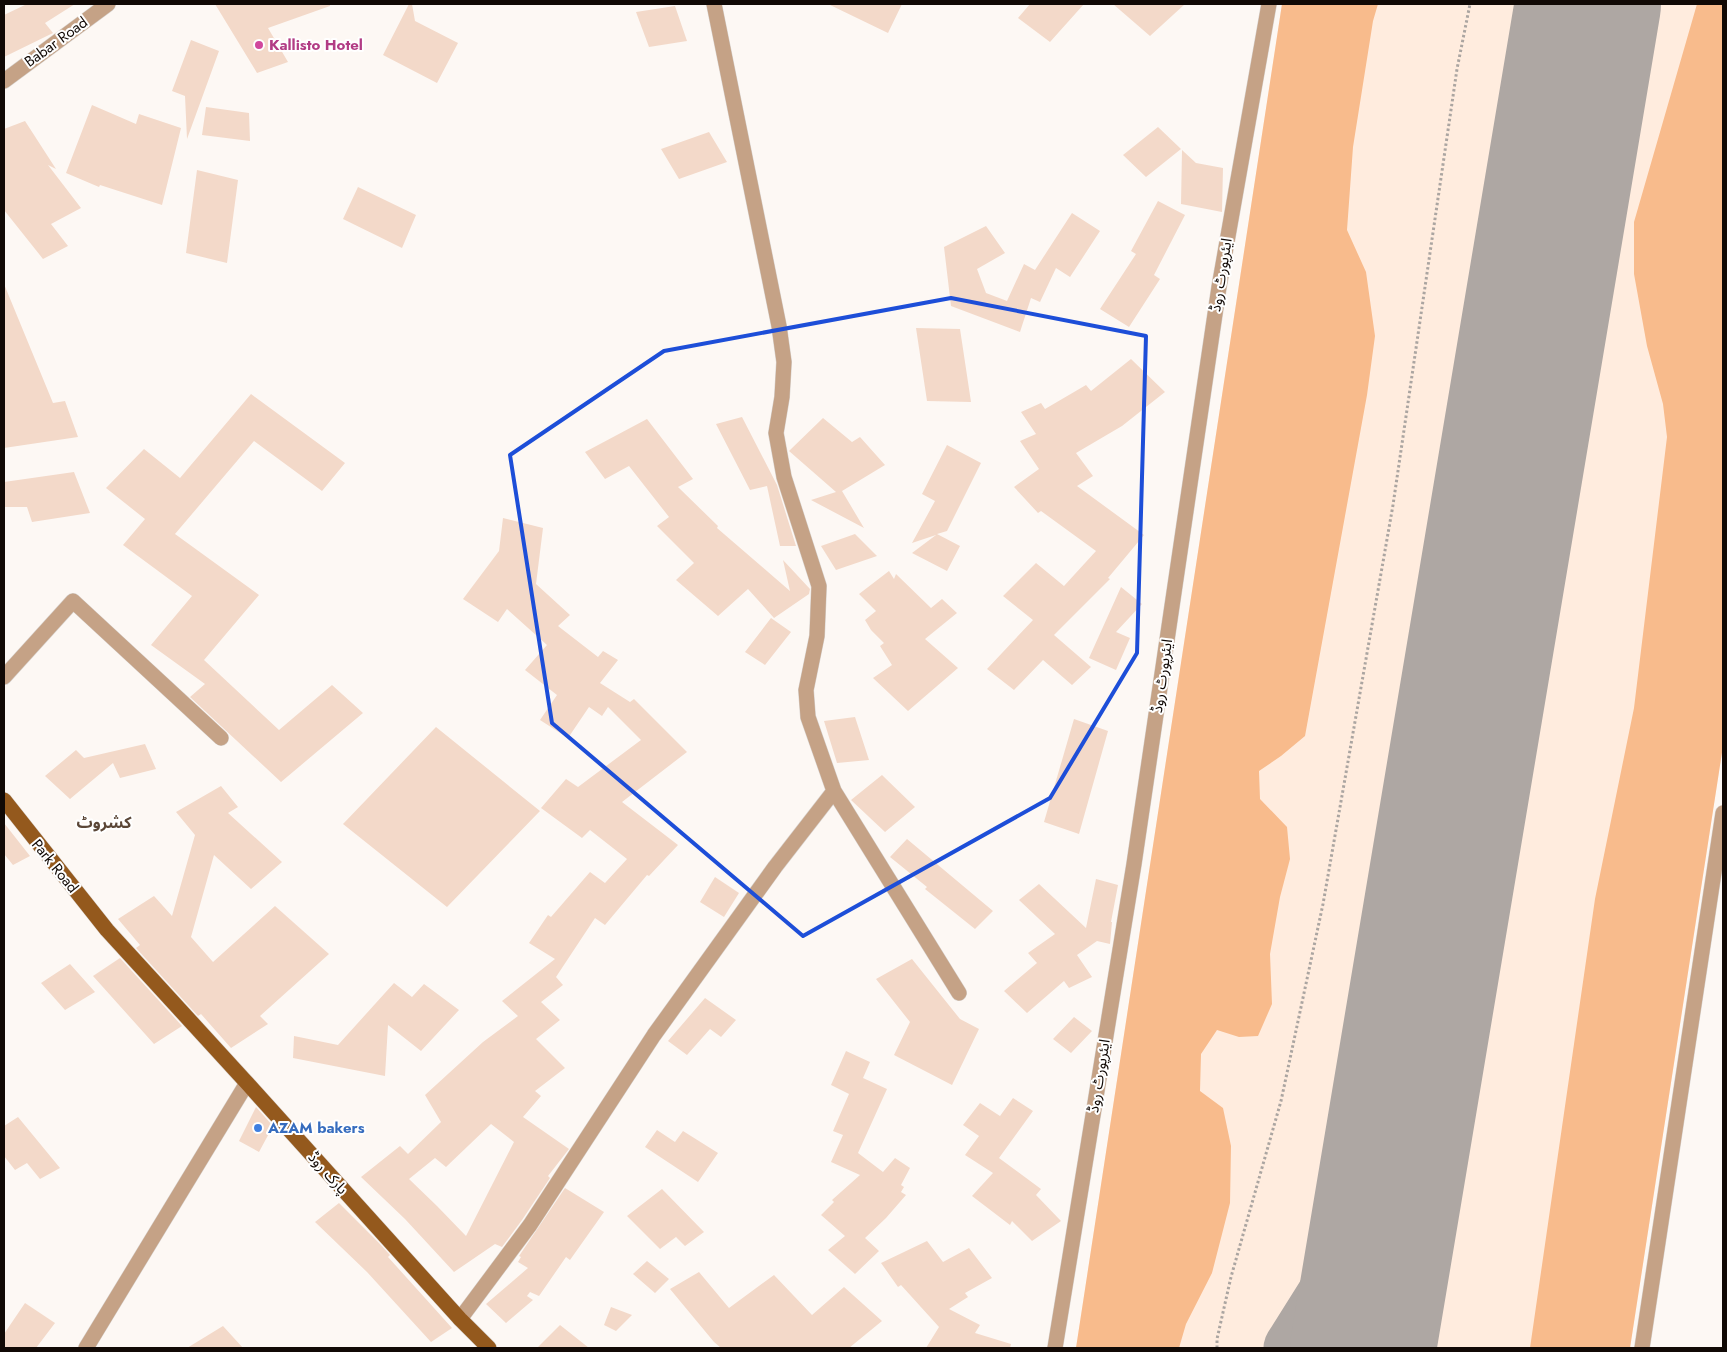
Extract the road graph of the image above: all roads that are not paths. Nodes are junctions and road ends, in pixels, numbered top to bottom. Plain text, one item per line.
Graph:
1 (108, 4) edge
2 (714, 4) edge
3 (1269, 4) edge
4 (4, 81) edge
5 (4, 677) edge
6 (221, 738) dead end
7 (834, 791) junction
8 (4, 800) edge
9 (1723, 813) edge
10 (107, 930) joint
11 (959, 992) dead end
12 (247, 1083) junction
13 (460, 1319) junction
14 (86, 1348) edge
15 (489, 1348) edge
16 (1055, 1348) edge
17 (1642, 1348) edge

1 - 4 street, Babar Road
2 - 7 street
3 - 16 street, ایئرپورٹ روڈ
5 - 6 street
7 - 11 street
7 - 13 street
8 - 10 main road, Park Road
9 - 17 street
10 - 12 main road, پارک روڈ
12 - 13 main road, پارک روڈ
12 - 14 street
13 - 15 main road, پارک روڈ

